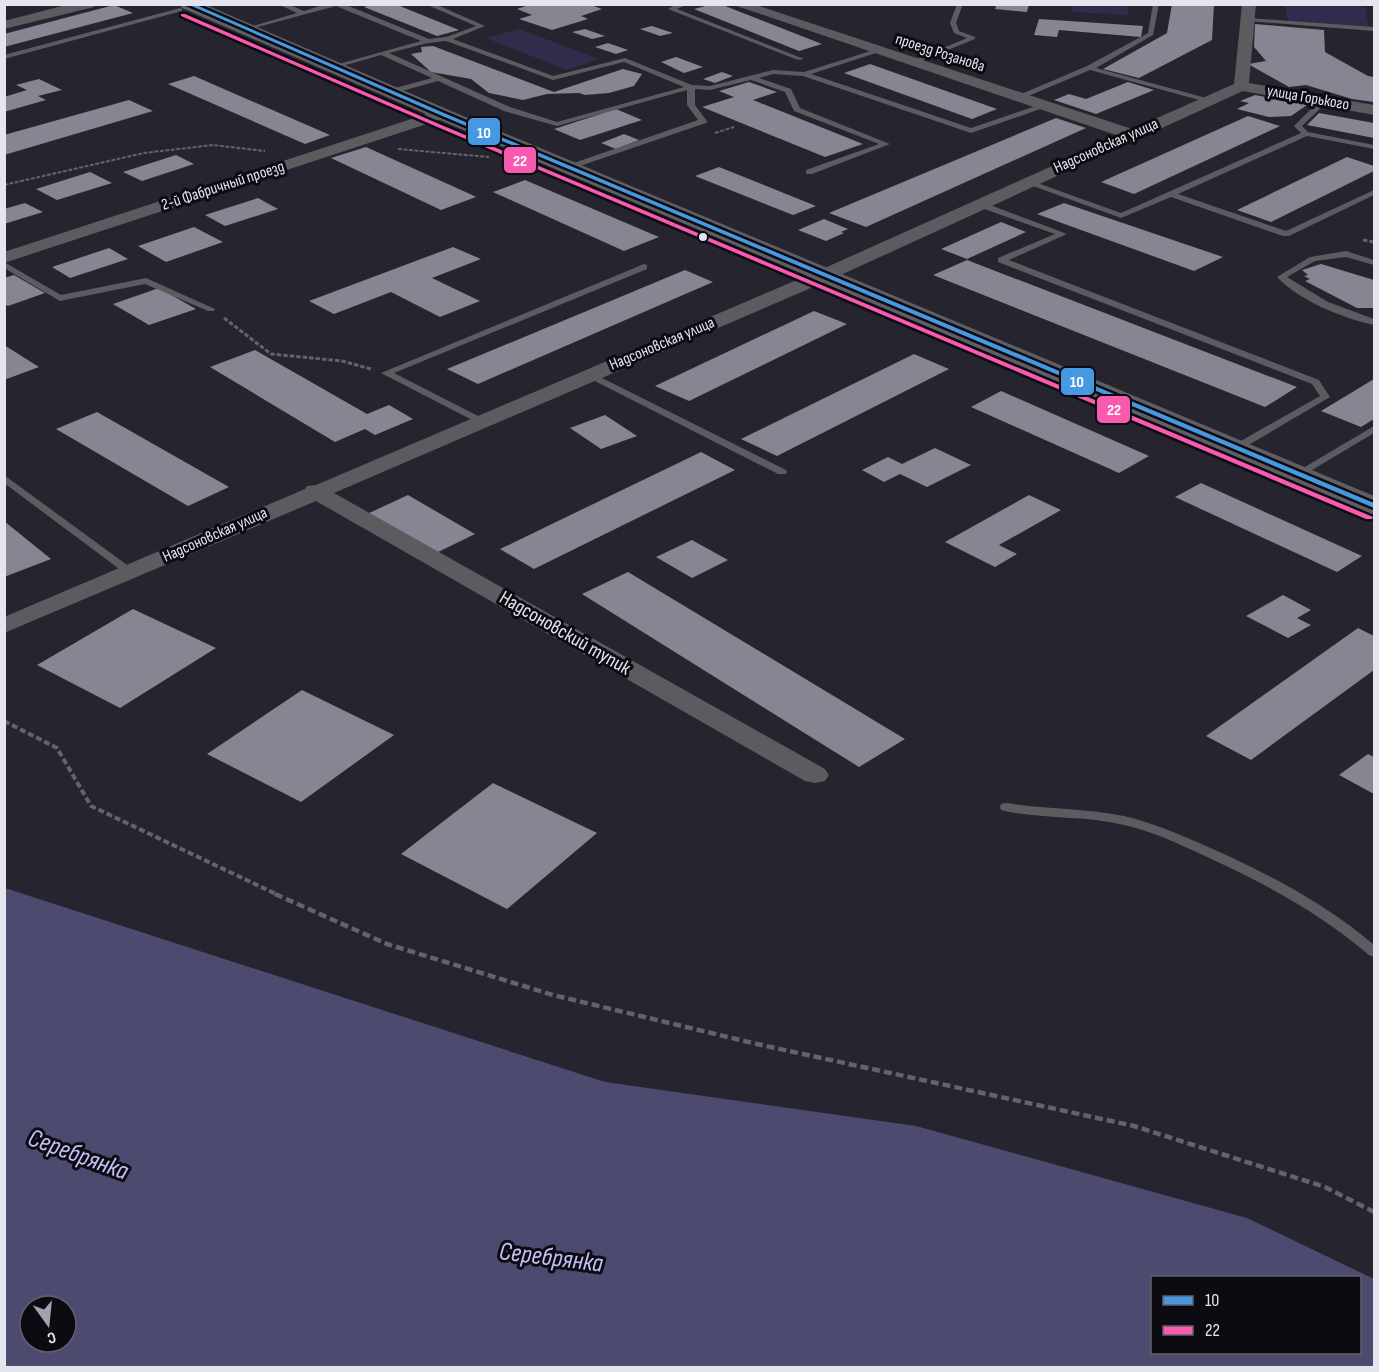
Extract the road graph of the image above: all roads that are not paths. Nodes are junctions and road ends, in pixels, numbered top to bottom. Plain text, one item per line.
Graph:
1 (89, 4) edge
2 (281, 4) edge
3 (336, 4) edge
4 (428, 4) edge
5 (661, 4) edge
6 (685, 4) edge
7 (738, 4) edge
8 (960, 4) edge
9 (1156, 4) edge
10 (184, 7) edge
11 (671, 9) junction
12 (1249, 12) edge
13 (304, 13) junction
14 (4, 26) edge
15 (1374, 29) edge
16 (245, 30) junction
17 (447, 39) junction
18 (428, 40) junction
19 (876, 51) junction
20 (382, 53) junction
21 (4, 57) edge
22 (800, 59) dead end
23 (911, 63) junction
24 (332, 67) junction
25 (1090, 68) junction
26 (804, 74) junction
27 (748, 76) junction
28 (439, 78) junction
29 (1241, 86) junction
30 (691, 87) junction
31 (391, 92) junction
32 (1018, 97) junction
33 (1207, 101) junction
34 (1324, 101) junction
35 (1045, 106) junction
36 (1374, 110) edge
37 (442, 114) junction
38 (1130, 134) junction
39 (1306, 134) junction
40 (1374, 147) edge
41 (571, 167) junction
42 (809, 172) dead end
43 (1026, 182) junction
44 (1374, 192) edge
45 (1171, 194) junction
46 (979, 204) junction
47 (4, 258) edge
48 (1374, 263) edge
49 (4, 264) edge
50 (644, 267) dead end
51 (825, 275) junction
52 (211, 309) road end
53 (1374, 322) edge
54 (590, 375) junction
55 (481, 421) junction
56 (1374, 429) edge
57 (1236, 448) junction
58 (782, 472) dead end
59 (1298, 474) junction
60 (4, 478) edge
61 (315, 491) junction
62 (1373, 504) edge
63 (130, 572) junction
64 (4, 626) edge
65 (815, 775) dead end
66 (1006, 807) dead end
67 (1374, 952) edge

1 - 14 street
2 - 13 lane
3 - 13 lane
3 - 18 lane
4 - 17 lane
5 - 11 lane
6 - 11 lane
7 - 19 street, проезд Розанова
8 - 23 lane
9 - 25 lane
10 - 16 main road
10 - 21 lane
11 - 22 lane
12 - 15 lane
12 - 29 street
13 - 16 lane
16 - 24 main road
17 - 18 lane
17 - 30 lane
18 - 20 lane
19 - 23 street, проезд Розанова
19 - 26 lane
20 - 24 lane
20 - 28 lane
23 - 32 street, проезд Розанова
24 - 31 main road
25 - 32 lane
25 - 33 lane
26 - 27 lane
26 - 35 lane
27 - 30 lane
27 - 42 lane
28 - 30 lane
28 - 31 lane
29 - 33 street, Надсоновская улица
29 - 34 street, улица Горького
30 - 41 lane
31 - 37 main road
32 - 35 street, проезд Розанова
33 - 38 street, Надсоновская улица
34 - 36 street, улица Горького
34 - 39 lane
35 - 38 street, проезд Розанова
37 - 41 main road
37 - 47 street, 2-й Фабричный проезд
38 - 43 street, Надсоновская улица
39 - 40 lane
39 - 45 lane
41 - 51 main road
43 - 45 lane
43 - 46 street, Надсоновская улица
44 - 45 lane
46 - 51 street, Надсоновская улица
46 - 57 lane
48 - 53 lane
49 - 52 lane
50 - 55 lane
51 - 54 street, Надсоновская улица
51 - 57 main road
54 - 55 street, Надсоновская улица
54 - 58 lane
55 - 61 street, Надсоновская улица
56 - 59 lane
57 - 59 main road
59 - 62 main road
60 - 63 lane
61 - 63 street, Надсоновская улица
61 - 65 street, Надсоновский тупик
63 - 64 street, Надсоновская улица
66 - 67 lane

